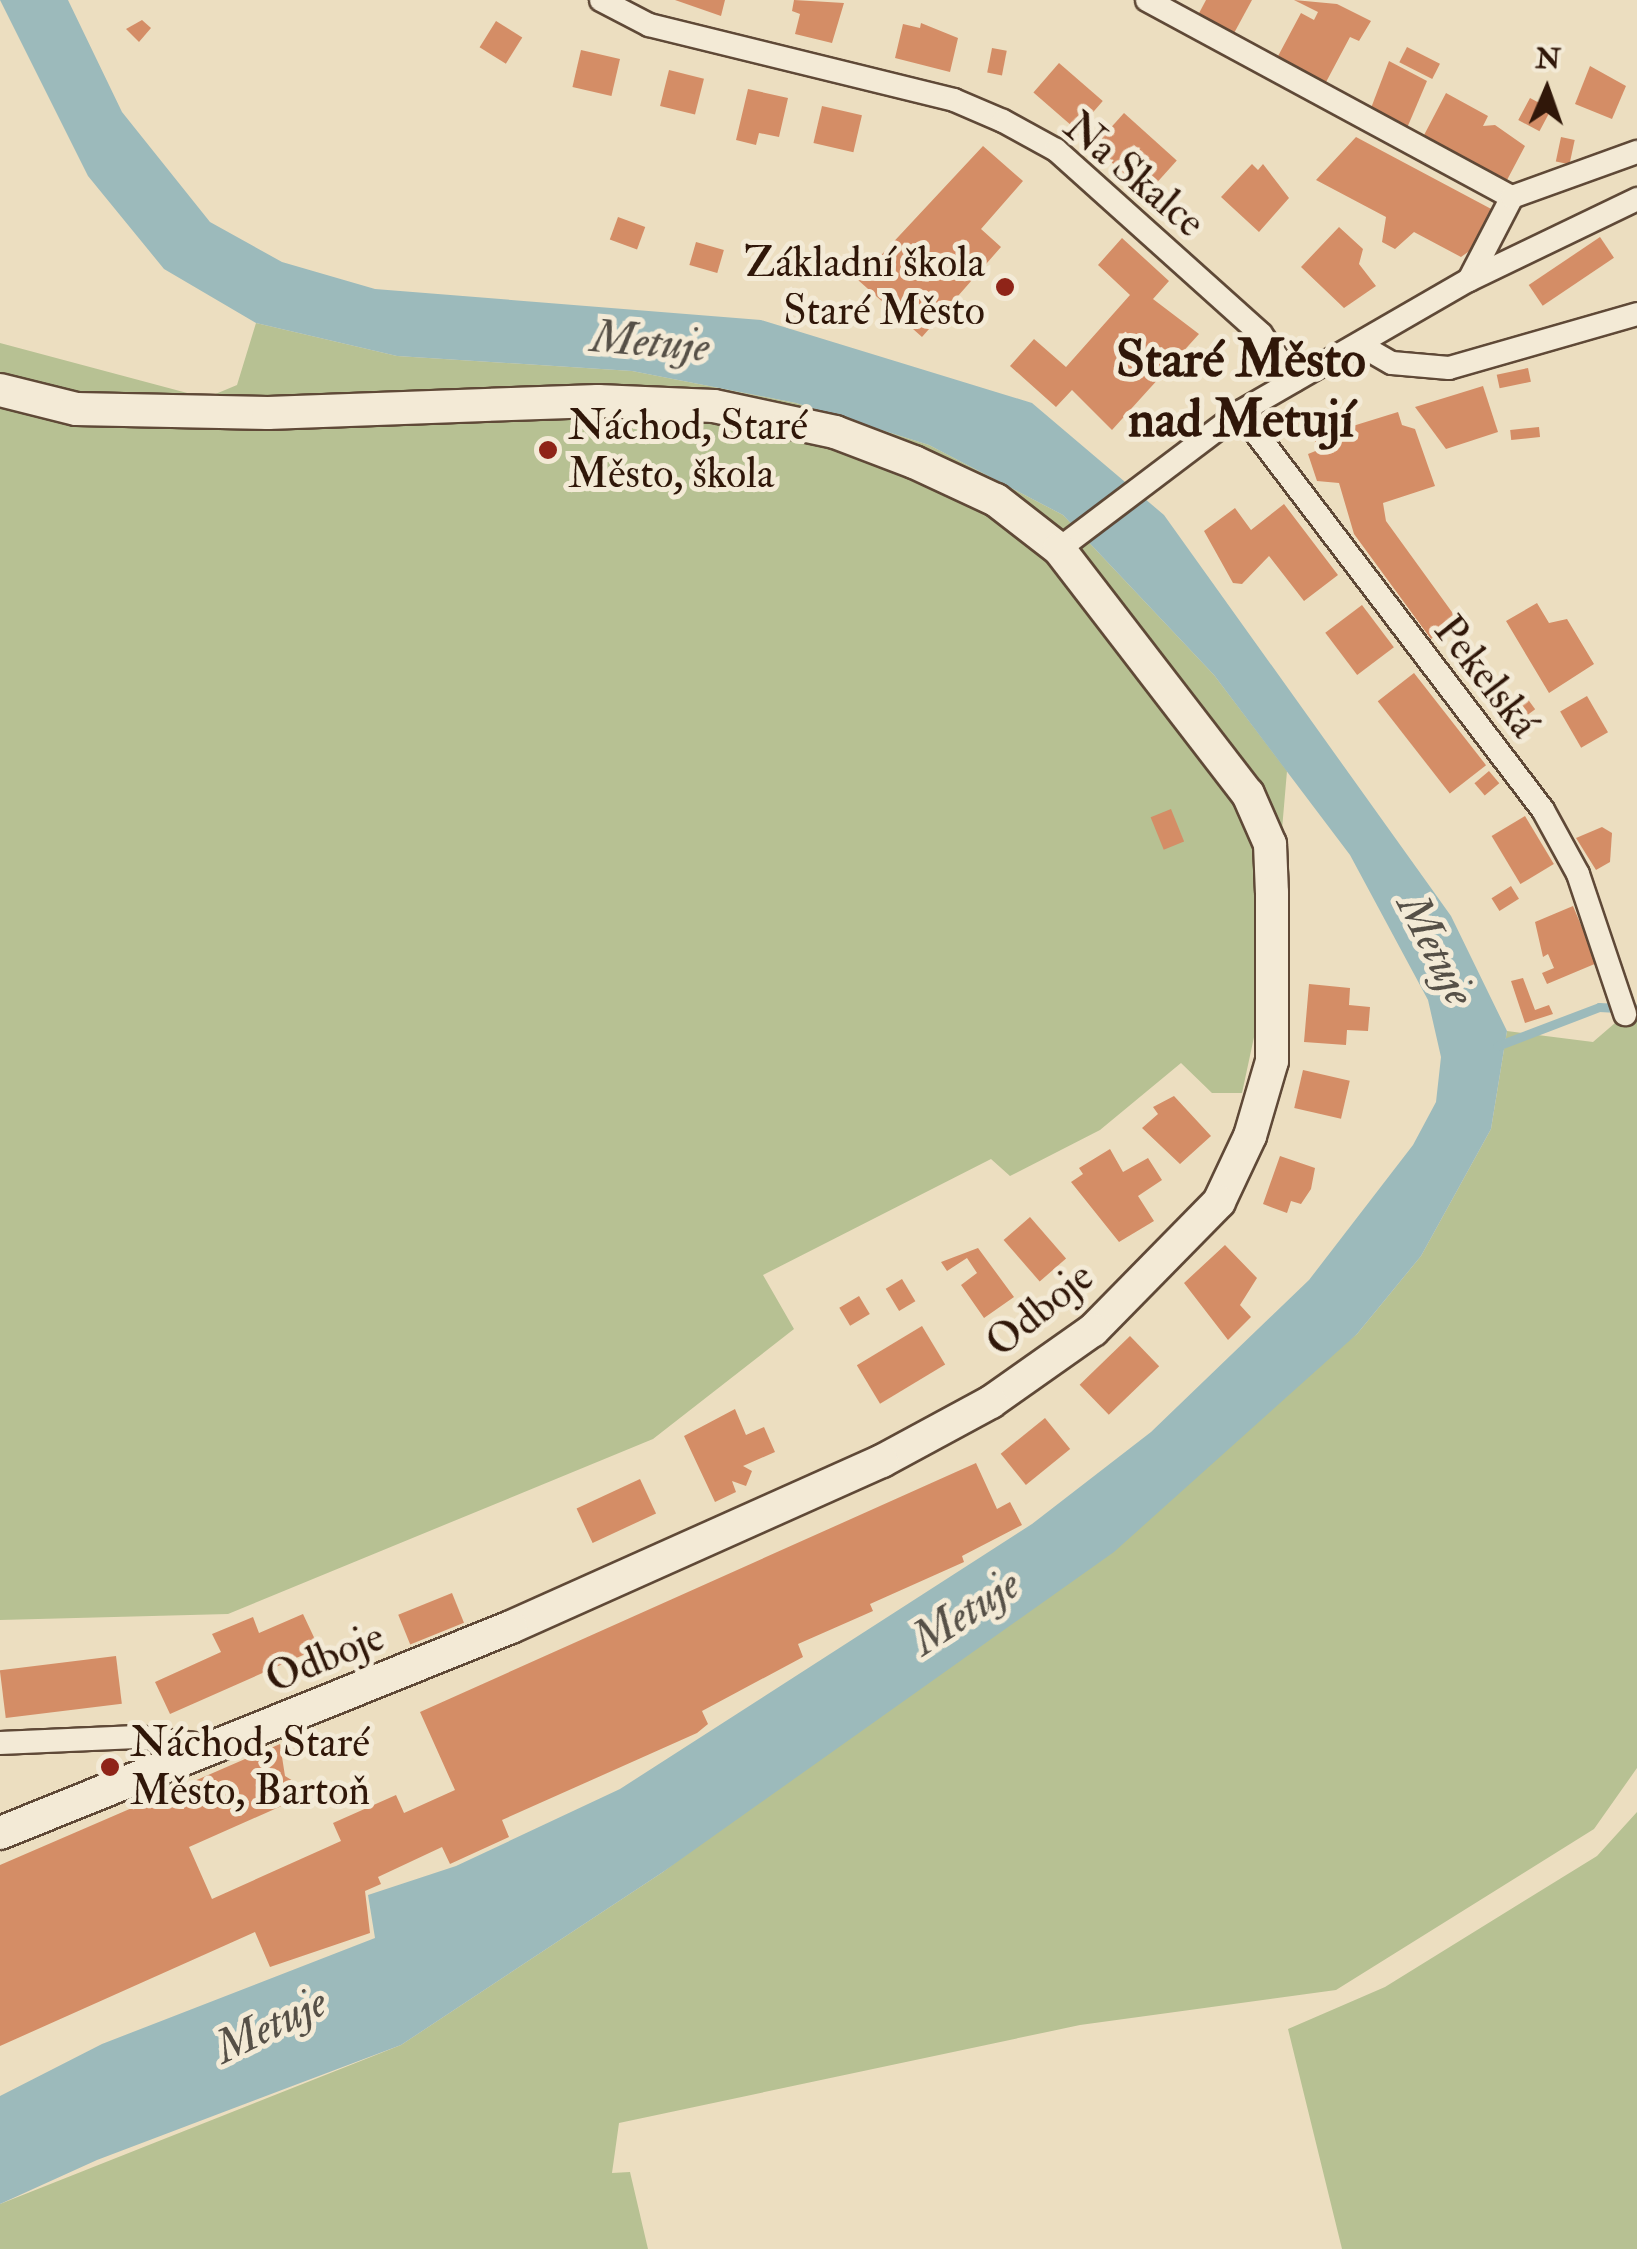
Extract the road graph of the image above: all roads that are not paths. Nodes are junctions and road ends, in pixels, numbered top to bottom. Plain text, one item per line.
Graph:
1 (602, 0) edge
2 (1147, 0) edge
3 (1637, 152) edge
4 (1512, 197) junction
5 (1637, 199) edge
6 (1469, 280) junction
7 (1637, 314) edge
8 (1362, 346) junction
9 (1294, 380) junction
10 (0, 390) edge
11 (1240, 412) junction
12 (1067, 543) junction
13 (1625, 1014) dead end
14 (0, 1743) edge
15 (219, 1747) junction
16 (0, 1833) edge

1 - 9 street, Na Skalce
2 - 4 street
3 - 4 street
4 - 6 street
5 - 6 street
6 - 8 street
7 - 8 street
8 - 9 street
9 - 11 street
10 - 12 street, Odboje
11 - 12 street
11 - 13 street, Pekelská
12 - 15 street, Odboje
14 - 15 street, Odboje
15 - 16 street, Odboje

